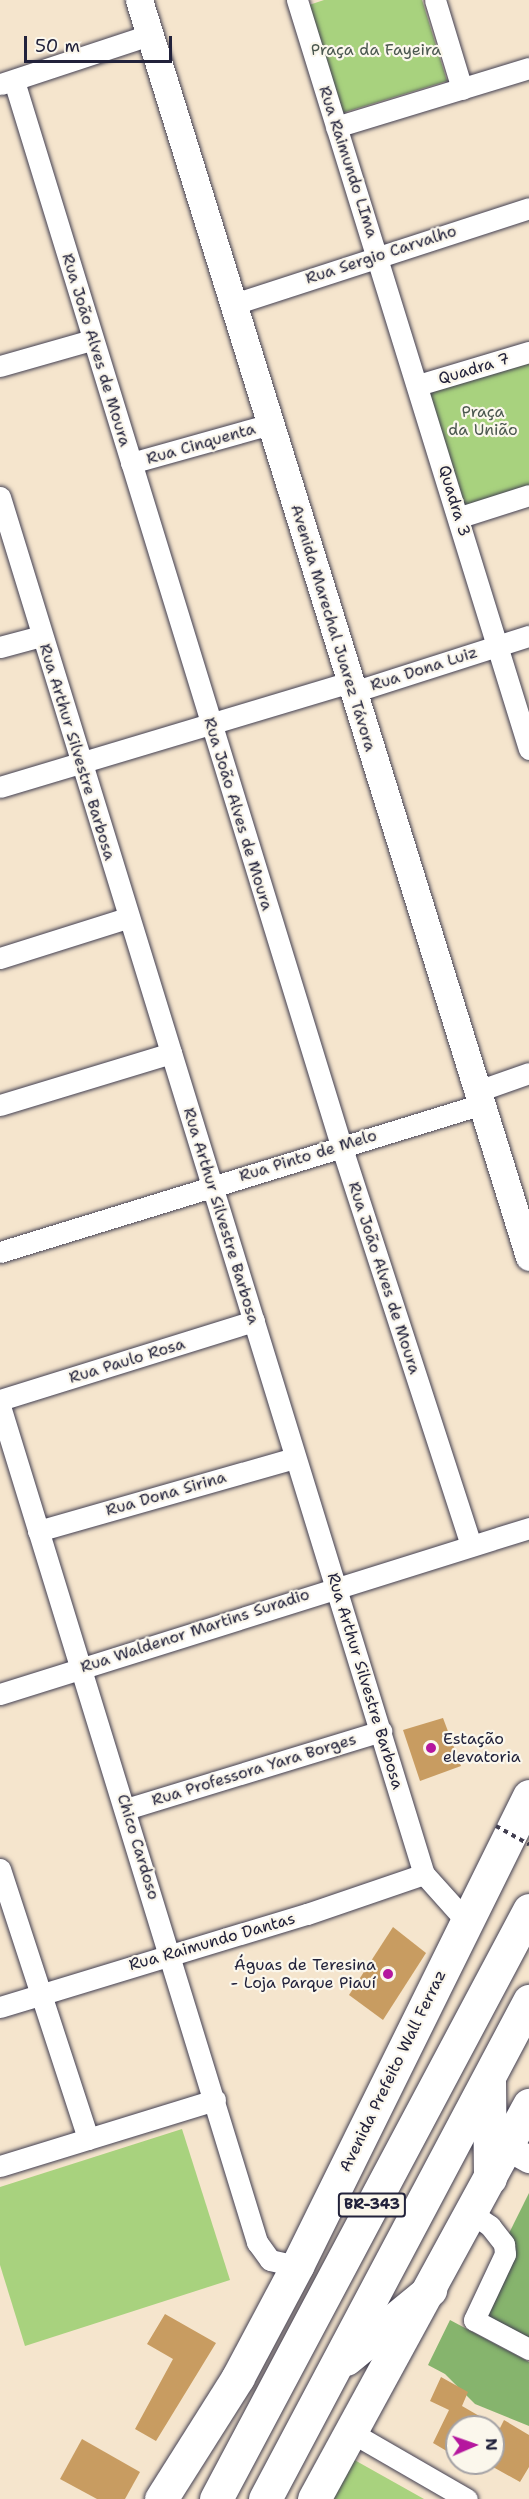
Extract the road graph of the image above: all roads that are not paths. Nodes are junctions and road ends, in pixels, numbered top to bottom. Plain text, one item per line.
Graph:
1 (139, 0) edge
2 (298, 0) edge
3 (435, 0) edge
4 (149, 35) junction
5 (529, 68) edge
6 (7, 82) edge
7 (462, 89) junction
8 (336, 126) junction
9 (529, 208) edge
10 (378, 254) junction
11 (234, 304) junction
12 (91, 340) junction
13 (529, 352) edge
14 (0, 366) edge
15 (418, 385) junction
16 (271, 424) junction
17 (131, 463) junction
18 (529, 495) edge
19 (0, 496) edge
20 (460, 517) junction
21 (41, 636) junction
22 (529, 636) edge
23 (496, 645) junction
24 (0, 647) edge
25 (351, 687) junction
26 (210, 724) junction
27 (529, 749) edge
28 (81, 762) junction
29 (0, 787) edge
30 (127, 918) junction
31 (0, 958) edge
32 (171, 1053) junction
33 (529, 1073) edge
34 (477, 1098) junction
35 (0, 1105) edge
36 (341, 1145) junction
37 (211, 1186) junction
38 (0, 1252) edge
39 (529, 1257) edge
40 (254, 1322) junction
41 (0, 1400) edge
42 (0, 1406) edge
43 (295, 1458) junction
44 (529, 1528) edge
45 (38, 1531) junction
46 (471, 1545) junction
47 (335, 1587) junction
48 (80, 1668) junction
49 (0, 1694) edge
50 (381, 1731) junction
51 (529, 1796) edge
52 (126, 1809) junction
53 (0, 1869) edge
54 (424, 1874) junction
55 (529, 1910) edge
56 (467, 1922) junction
57 (170, 1953) junction
58 (40, 1994) junction
59 (529, 2001) edge
60 (0, 2007) edge
61 (489, 2077) junction
62 (215, 2100) junction
63 (529, 2105) edge
64 (88, 2139) junction
65 (518, 2153) edge
66 (0, 2166) edge
67 (490, 2178) junction
68 (471, 2213) junction
69 (297, 2266) junction
70 (430, 2290) junction
71 (529, 2349) edge
72 (336, 2367) junction
73 (349, 2431) junction
74 (161, 2499) edge
75 (216, 2499) edge
76 (265, 2499) edge
77 (314, 2499) edge
78 (467, 2499) edge

1 - 4 street, Avenida Marechal Juarez Távora
2 - 8 street, Rua Raimundo LIma
3 - 7 street
4 - 6 street
4 - 11 street, Avenida Marechal Juarez Távora
5 - 7 street
6 - 12 street, Rua João Alves de Moura
7 - 8 street
8 - 10 street, Rua Raimundo LIma
9 - 10 street, Rua Sergio Carvalho
10 - 11 street, Rua Sergio Carvalho
10 - 15 street, Quadra 3
11 - 16 street, Avenida Marechal Juarez Távora
12 - 14 street
12 - 17 street, Rua João Alves de Moura
13 - 15 street, Quadra 7
15 - 20 street, Quadra 3
16 - 17 street, Rua Cinquenta
16 - 25 street, Avenida Marechal Juarez Távora
17 - 26 street, Rua João Alves de Moura
18 - 20 street
19 - 21 street, Rua Arthur Silvestre Barbosa
20 - 23 street, Quadra 3
21 - 24 street
21 - 28 street, Rua Arthur Silvestre Barbosa
22 - 23 street, Rua Dona Luiz
23 - 25 street, Rua Dona Luiz
23 - 27 street, Quadra 3
25 - 26 street, Rua Dona Luiz
25 - 34 street, Avenida Marechal Juarez Távora
26 - 28 street, Rua Dona Luiz
26 - 36 street, Rua João Alves de Moura
28 - 29 street, Rua Dona Luiz
28 - 30 street, Rua Arthur Silvestre Barbosa
30 - 31 street
30 - 32 street, Rua Arthur Silvestre Barbosa
32 - 35 street
32 - 37 street, Rua Arthur Silvestre Barbosa
33 - 34 street, Rua Pinto de Melo
34 - 36 street, Rua Pinto de Melo
34 - 39 street, Avenida Marechal Juarez Távora
36 - 37 street, Rua Pinto de Melo
36 - 46 street, Rua João Alves de Moura
37 - 38 street, Rua Pinto de Melo
37 - 40 street, Rua Arthur Silvestre Barbosa
40 - 41 street, Rua Paulo Rosa
40 - 43 street, Rua Arthur Silvestre Barbosa
42 - 45 street, Chico Cardoso
43 - 45 street, Rua Dona Sirina
43 - 47 street, Rua Arthur Silvestre Barbosa
44 - 46 street, Rua Waldenor Martins Suradio
45 - 48 street, Chico Cardoso
46 - 47 street, Rua Waldenor Martins Suradio
47 - 48 street, Rua Waldenor Martins Suradio
47 - 50 street, Rua Arthur Silvestre Barbosa
48 - 49 street, Rua Waldenor Martins Suradio
48 - 52 street, Chico Cardoso
50 - 52 street, Rua Professora Yara Borges
50 - 54 street, Rua Arthur Silvestre Barbosa
51 - 56 main road, Avenida Prefeito Wall Ferraz
52 - 57 street, Chico Cardoso
53 - 58 street
54 - 56 street, Rua Arthur Silvestre Barbosa
54 - 57 street, Rua Raimundo Dantas
55 - 75 main road, BR-343
56 - 69 main road, Avenida Prefeito Wall Ferraz
57 - 58 street, Rua Raimundo Dantas
57 - 62 street, Chico Cardoso
58 - 60 street, Rua Raimundo Dantas
58 - 64 street
59 - 61 main road, BR-343
61 - 67 main road
61 - 72 main road, BR-343
62 - 64 street
62 - 69 street, Chico Cardoso
63 - 65 main road
64 - 66 street
65 - 67 main road
67 - 68 main road
68 - 70 main road
68 - 71 street
69 - 74 main road, Avenida Prefeito Wall Ferraz
70 - 72 main road
70 - 73 main road
72 - 76 main road, BR-343
73 - 77 main road
73 - 78 street

